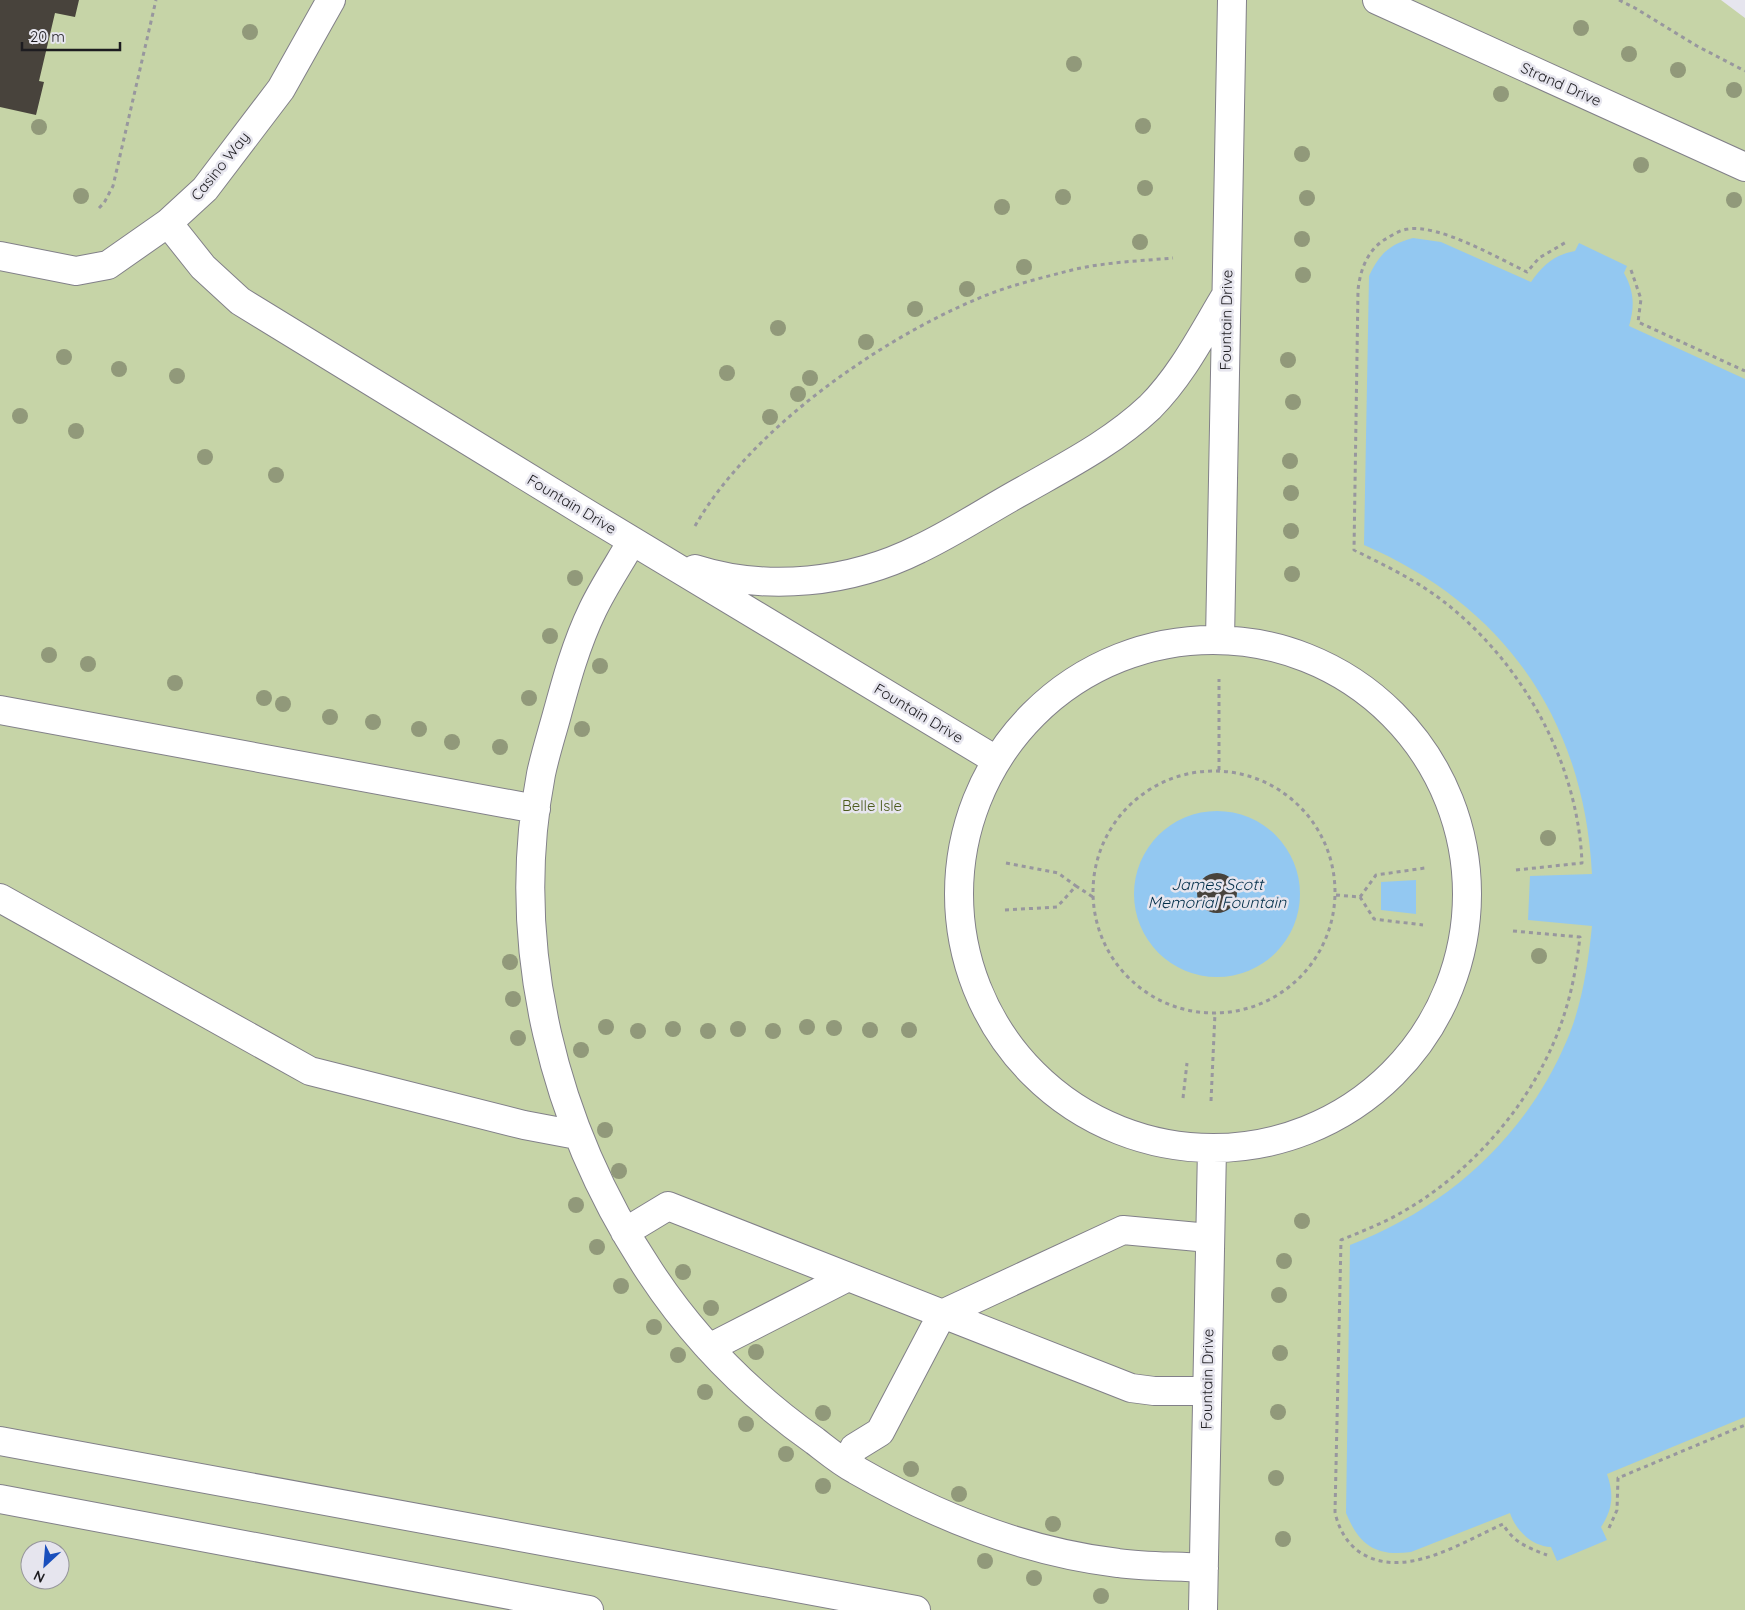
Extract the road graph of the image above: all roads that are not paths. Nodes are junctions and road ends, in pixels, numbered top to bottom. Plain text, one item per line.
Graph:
1 (331, 0) edge
2 (1232, 0) edge
3 (1377, 0) edge
4 (1745, 168) edge
5 (168, 223) junction
6 (0, 256) edge
7 (1226, 295) junction
8 (632, 541) junction
9 (663, 559) junction
10 (1220, 640) junction
11 (0, 710) edge
12 (996, 760) junction
13 (536, 808) junction
14 (0, 898) edge
15 (577, 1135) junction
16 (1212, 1148) junction
17 (625, 1232) junction
18 (1209, 1238) junction
19 (848, 1277) junction
20 (942, 1314) junction
21 (709, 1348) junction
22 (1207, 1391) junction
23 (0, 1441) edge
24 (847, 1464) junction
25 (0, 1499) edge
26 (1204, 1568) junction
27 (589, 1610) edge
28 (916, 1610) edge
29 (1203, 1610) edge

1 - 5 street, Casino Way
2 - 7 street, Fountain Drive
3 - 4 street, Strand Drive
5 - 6 street, Casino Way
5 - 8 street, Fountain Drive
7 - 9 street
7 - 10 street, Fountain Drive
8 - 9 street, Fountain Drive
8 - 13 street
9 - 12 street, Fountain Drive
10 - 12 street
10 - 16 street
11 - 13 street
12 - 16 street
13 - 15 street
14 - 15 street
15 - 17 street
16 - 18 street, Fountain Drive
17 - 19 street
17 - 21 street
18 - 20 street
18 - 22 street, Fountain Drive
19 - 20 street
19 - 21 street
20 - 22 street
20 - 24 street
21 - 24 street
22 - 26 street, Fountain Drive
23 - 28 street
24 - 26 street
25 - 27 street
26 - 29 street, Fountain Drive

